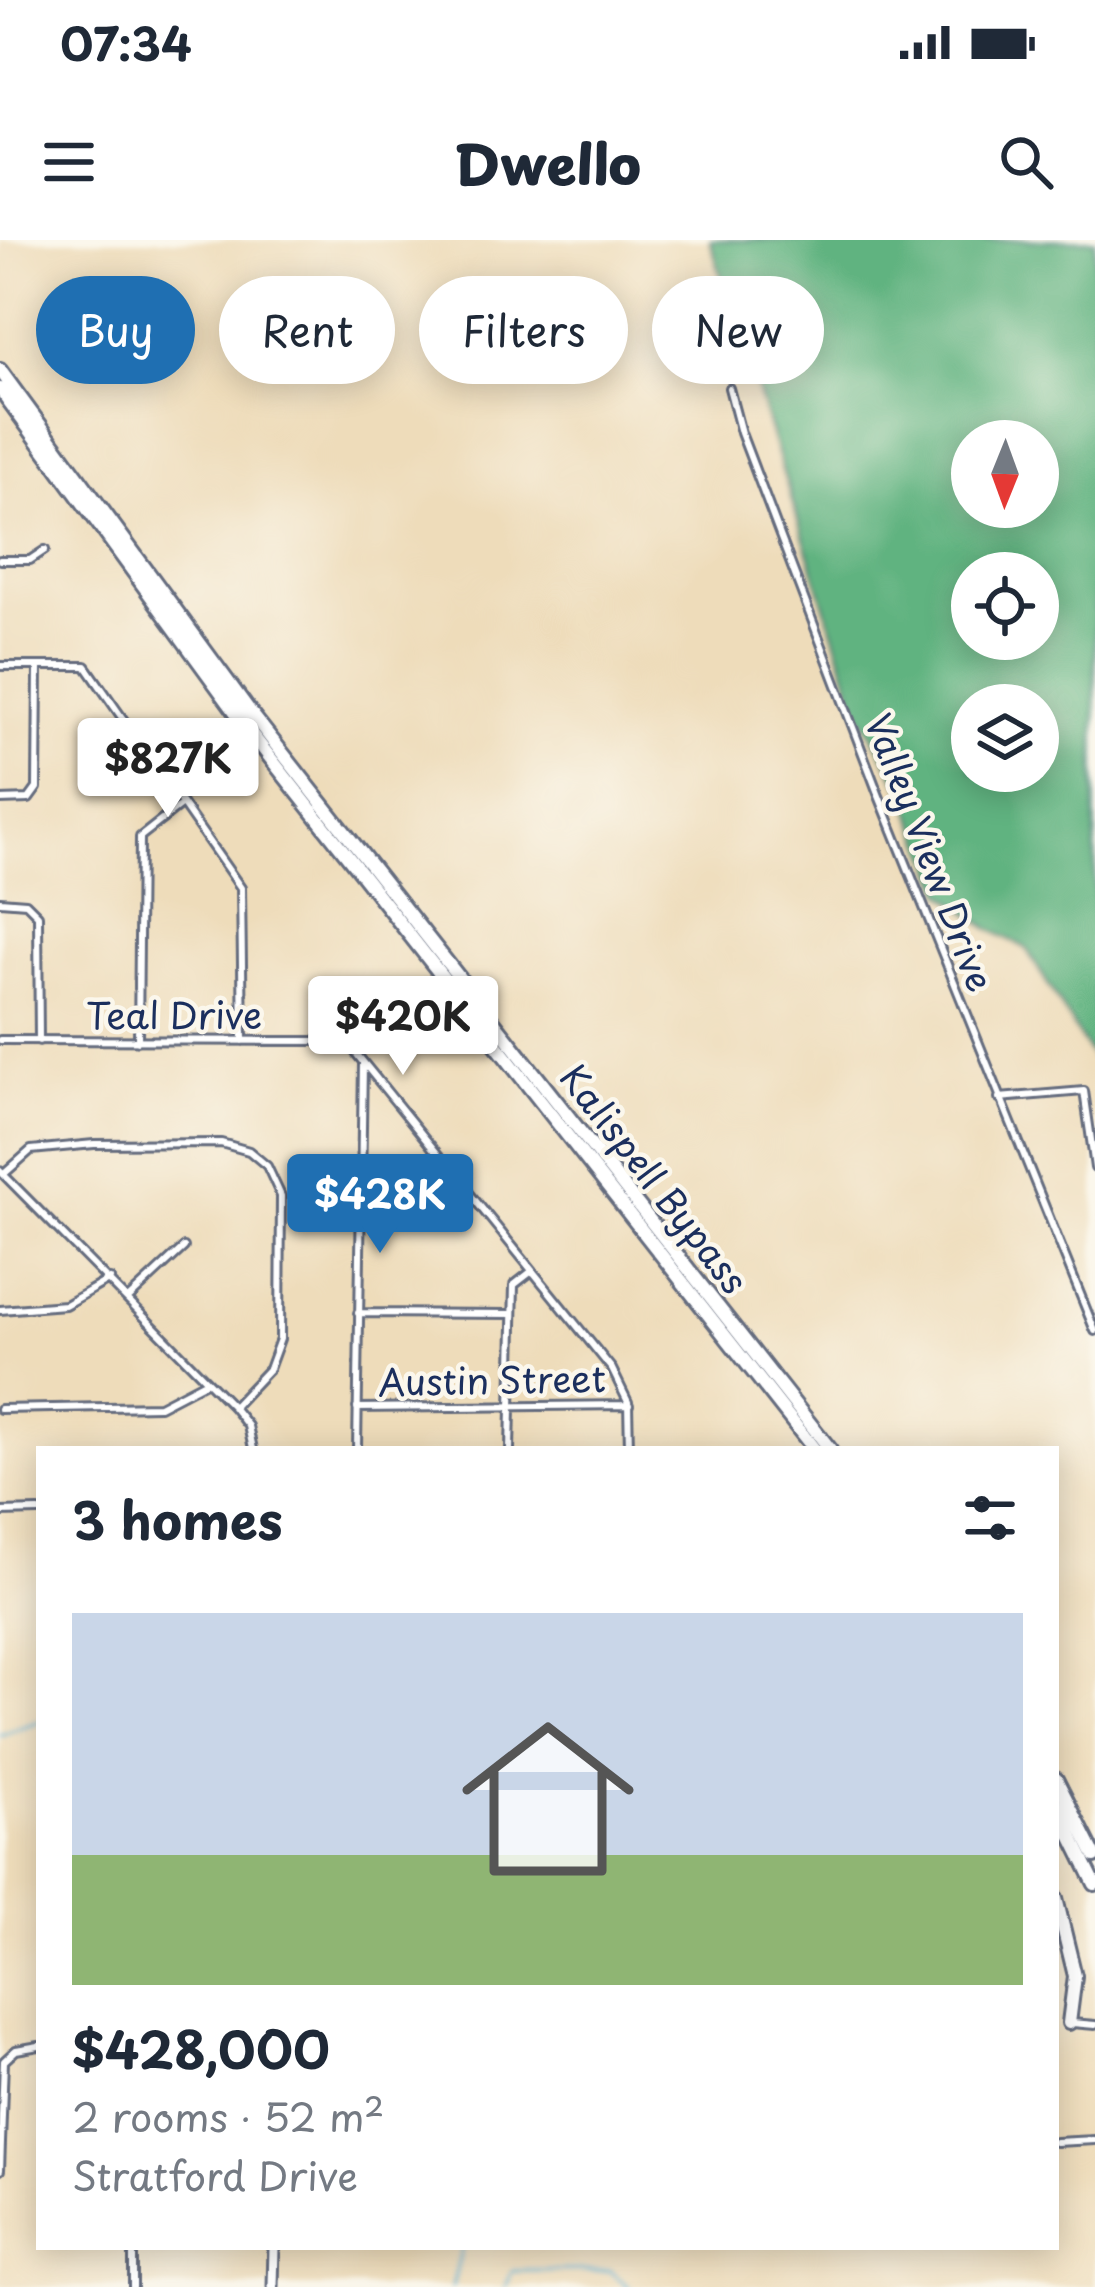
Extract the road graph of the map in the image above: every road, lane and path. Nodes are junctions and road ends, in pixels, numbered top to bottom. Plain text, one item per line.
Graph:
1 (0, 370) edge
2 (729, 388) dead end
3 (0, 389) edge
4 (44, 550) dead end
5 (0, 560) edge
6 (0, 666) edge
7 (38, 666) junction
8 (0, 800) edge
9 (182, 804) junction
10 (0, 901) edge
11 (0, 1040) edge
12 (39, 1041) junction
13 (138, 1041) junction
14 (243, 1041) junction
15 (363, 1063) junction
16 (999, 1098) junction
17 (1095, 1168) edge
18 (2, 1173) edge
19 (184, 1247) dead end
20 (532, 1271) junction
21 (110, 1280) junction
22 (129, 1298) junction
23 (0, 1310) edge
24 (358, 1313) junction
25 (513, 1314) junction
26 (1095, 1330) edge
27 (207, 1381) junction
28 (511, 1405) junction
29 (628, 1405) junction
30 (233, 1407) junction
31 (357, 1408) junction
32 (0, 1409) edge
33 (252, 1446) edge
34 (357, 1446) edge
35 (510, 1446) edge
36 (629, 1446) edge
37 (812, 1446) edge
38 (828, 1446) edge
39 (36, 1511) edge
40 (0, 1512) edge
41 (1059, 1785) edge
42 (1059, 1811) edge
43 (1095, 1856) edge
44 (1095, 1884) edge
45 (1059, 1910) edge
46 (1062, 2023) edge
47 (1095, 2025) edge
48 (36, 2047) edge
49 (1095, 2140) edge
50 (1059, 2142) edge
51 (0, 2170) edge
52 (133, 2250) edge
53 (274, 2250) edge
54 (133, 2287) edge
55 (273, 2287) edge

1 - 38 highway, Kalispell Bypass
2 - 16 street, Valley View Drive
3 - 37 highway, Kalispell Bypass
4 - 5 street
6 - 7 street
7 - 8 street
7 - 9 street
9 - 13 street
9 - 14 street
10 - 12 street
11 - 12 street, Teal Drive
12 - 13 street, Teal Drive
13 - 14 street, Teal Drive
14 - 15 street, Teal Drive
15 - 20 street, Teal Drive
15 - 24 street
16 - 17 street
16 - 26 street, Valley View Drive
18 - 21 street
18 - 30 street
19 - 22 street
20 - 25 street
20 - 29 street, Teal Drive
21 - 22 street
21 - 23 street
22 - 27 street
24 - 25 street
24 - 31 street
25 - 28 street
27 - 30 street
27 - 32 street
28 - 29 street, Austin Street
28 - 31 street, Austin Street
28 - 35 street
29 - 36 street, Teal Drive
30 - 33 street
31 - 34 street
39 - 40 street
41 - 43 highway
42 - 44 highway
45 - 46 highway
46 - 47 street
48 - 51 street
49 - 50 street
52 - 54 street
53 - 55 street

